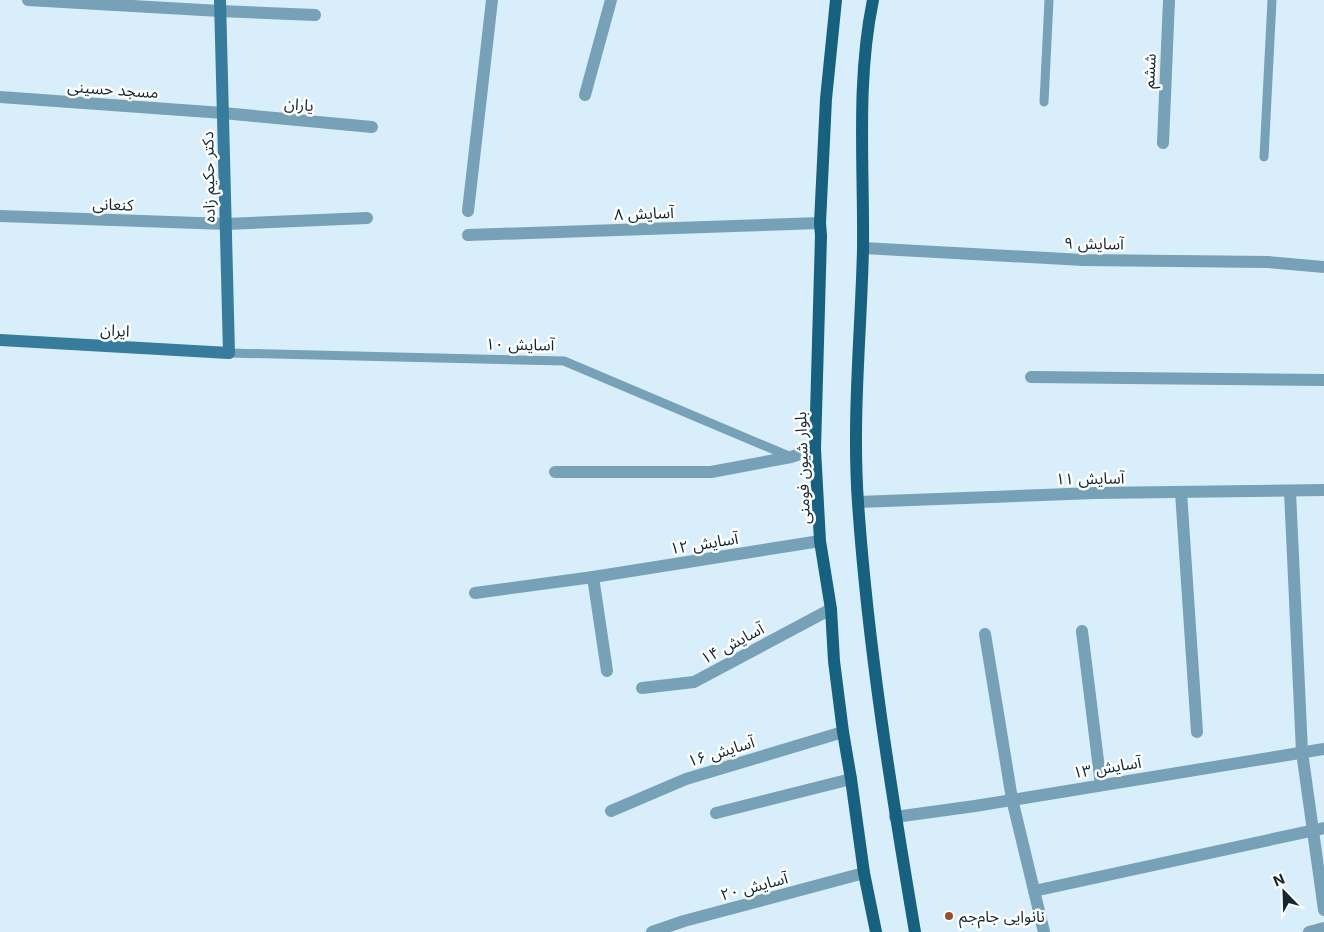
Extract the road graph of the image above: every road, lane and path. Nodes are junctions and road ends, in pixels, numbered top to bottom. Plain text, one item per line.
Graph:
1 (28, 0) edge
2 (492, 0) edge
3 (611, 0) edge
4 (836, 0) edge
5 (873, 0) edge
6 (1049, 0) edge
7 (1169, 0) edge
8 (1272, 0) edge
9 (220, 6) edge
10 (314, 15) dead end
11 (585, 95) dead end
12 (0, 97) edge
13 (1044, 102) dead end
14 (223, 113) junction
15 (372, 127) dead end
16 (1162, 143) dead end
17 (1264, 157) dead end
18 (468, 211) dead end
19 (0, 216) edge
20 (367, 218) dead end
21 (820, 223) junction
22 (226, 224) junction
23 (468, 235) dead end
24 (863, 248) junction
25 (1324, 267) edge
26 (0, 340) edge
27 (229, 353) junction
28 (1031, 377) dead end
29 (1324, 380) edge
30 (815, 449) junction
31 (791, 457) junction
32 (555, 472) dead end
33 (1324, 490) edge
34 (1290, 491) junction
35 (1180, 492) junction
36 (858, 502) junction
37 (820, 541) junction
38 (593, 577) junction
39 (475, 593) dead end
40 (830, 609) junction
41 (1082, 631) dead end
42 (985, 634) dead end
43 (607, 671) dead end
44 (642, 688) dead end
45 (843, 732) junction
46 (1197, 732) dead end
47 (1324, 749) edge
48 (1302, 752) junction
49 (852, 779) junction
50 (1101, 785) junction
51 (1012, 800) junction
52 (611, 811) dead end
53 (716, 813) dead end
54 (895, 817) junction
55 (1318, 829) edge
56 (864, 873) junction
57 (1034, 891) junction
58 (1324, 910) edge
59 (1324, 928) edge
60 (652, 932) edge
61 (876, 932) edge
62 (914, 932) edge
63 (1044, 932) edge
64 (1308, 932) edge

1 - 9 street
2 - 18 street
3 - 11 street
4 - 21 main road, بلوار شیون فومنی
5 - 24 main road
6 - 13 lane
7 - 16 street, ششم
8 - 17 lane
9 - 10 street
9 - 14 street, دکتر حکیم زاده
12 - 14 street, مسجد حسینی
14 - 15 street, یاران
14 - 22 street, دکتر حکیم زاده
19 - 22 street, کنعانی
20 - 22 street, کنعانی
21 - 23 street, آسایش ۸
21 - 30 main road, بلوار شیون فومنی
22 - 27 street, دکتر حکیم زاده
24 - 25 street, آسایش ۹
24 - 36 main road
26 - 27 street, ایران
27 - 31 lane, آسایش ‍۱۰
28 - 29 street
30 - 31 street
30 - 37 main road, بلوار شیون فومنی
31 - 32 street
33 - 34 street, آسایش ۱۱
34 - 35 street, آسایش ۱۱
34 - 48 street
35 - 36 street, آسایش ۱۱
35 - 46 street
36 - 54 main road
37 - 38 street, آسایش ۱۲
37 - 40 main road, بلوار شیون فومنی
38 - 39 street, آسایش ۱۲
38 - 43 street
40 - 44 street, آسایش ۱۴
40 - 45 main road, بلوار شیون فومنی
41 - 50 street
42 - 51 street
45 - 49 main road, بلوار شیون فومنی
45 - 52 street, آسایش ۱۶
47 - 48 street, آسایش ۱۳
48 - 50 street, آسایش ۱۳
48 - 55 street
49 - 53 street
49 - 56 main road, بلوار شیون فومنی
50 - 51 street, آسایش ۱۳
51 - 54 street, آسایش ۱۳
51 - 57 street
54 - 62 main road
55 - 57 street
55 - 58 street
56 - 60 street, آسایش ۲۰
56 - 61 main road, بلوار شیون فومنی
57 - 63 street
59 - 64 street

